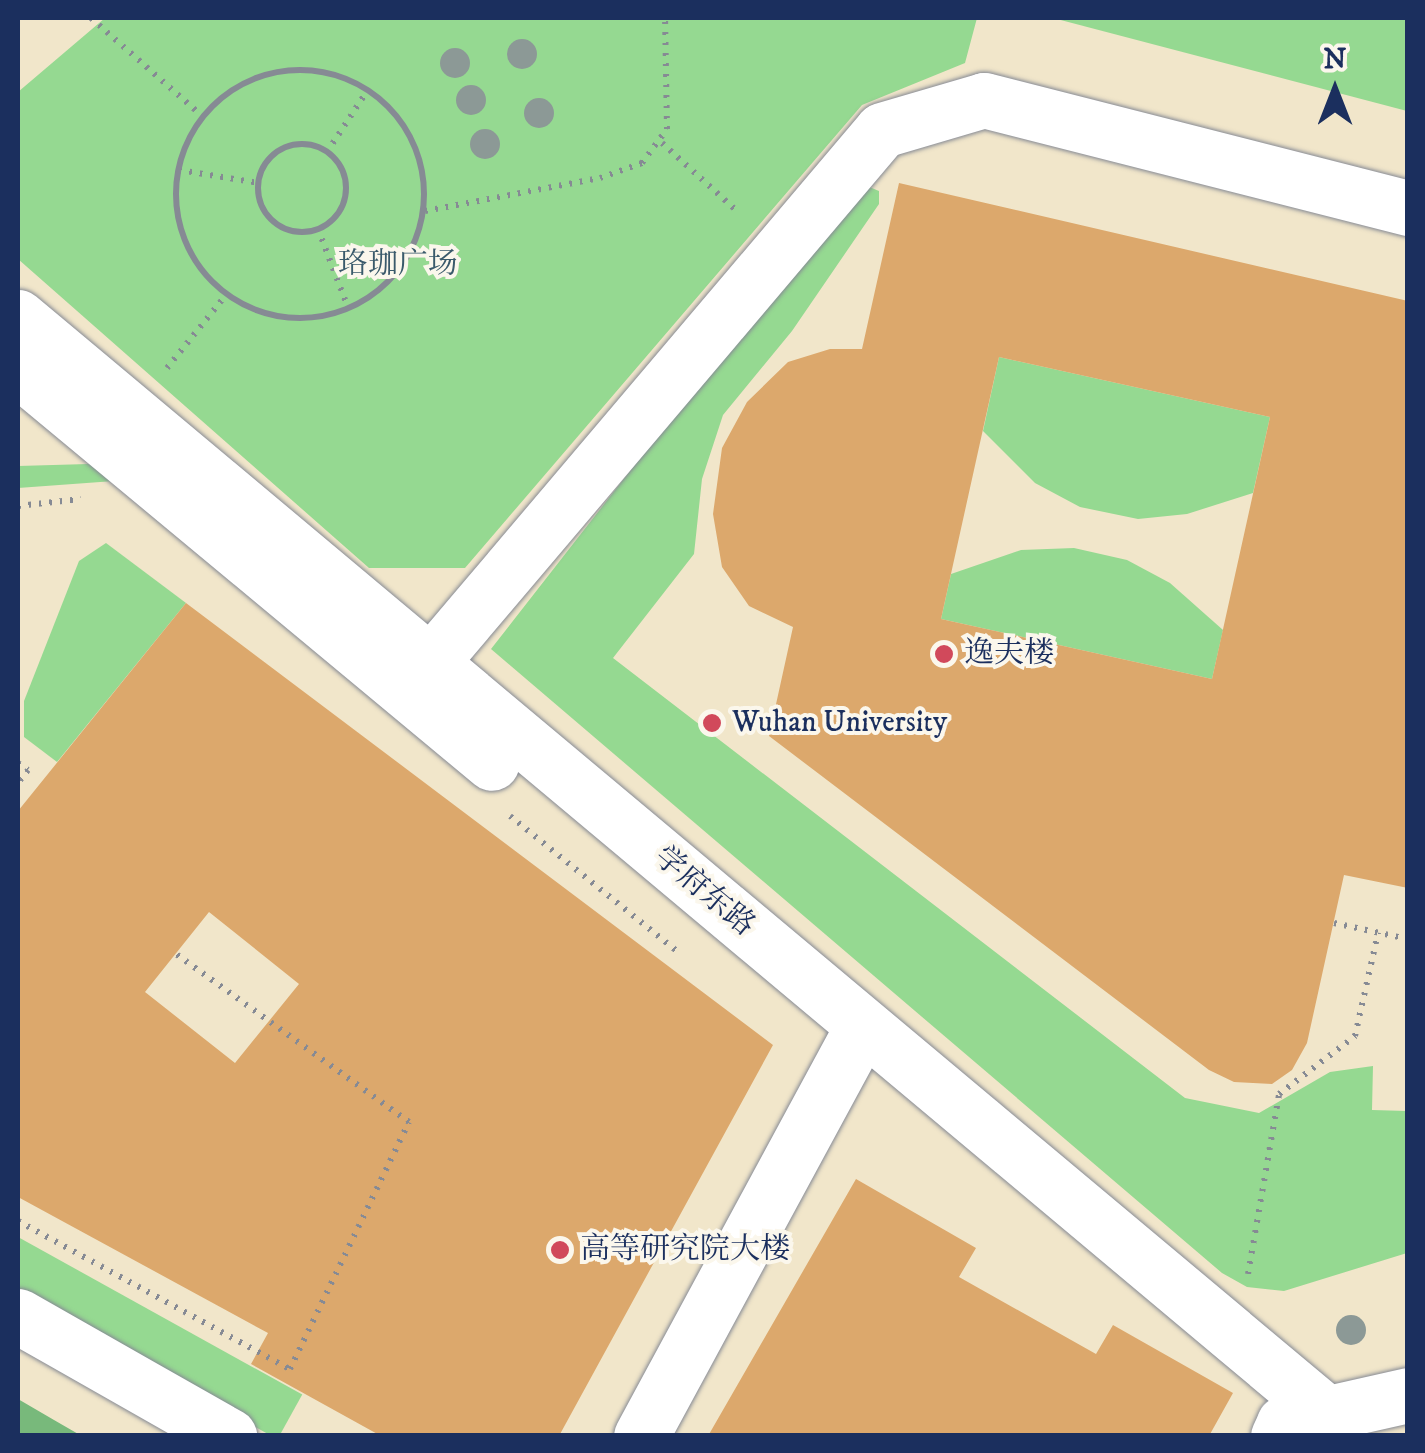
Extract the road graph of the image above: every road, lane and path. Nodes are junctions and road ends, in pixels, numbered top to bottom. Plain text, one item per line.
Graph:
1 (91, 18) edge
2 (665, 18) edge
3 (368, 91) junction
4 (201, 115) junction
5 (662, 142) junction
6 (327, 152) junction
7 (179, 170) junction
8 (259, 183) junction
9 (1408, 208) edge
10 (424, 212) junction
11 (318, 229) junction
12 (782, 252) junction
13 (226, 295) junction
14 (349, 310) junction
15 (18, 316) edge
16 (31, 396) edge
17 (131, 412) junction
18 (431, 662) junction
19 (18, 763) edge
20 (18, 783) edge
21 (1334, 923) dead end
22 (1378, 933) junction
23 (1408, 939) edge
24 (175, 954) dead end
25 (855, 1041) junction
26 (18, 1221) edge
27 (18, 1316) edge
28 (1236, 1338) junction
29 (1408, 1395) edge
30 (1296, 1424) edge
31 (229, 1436) edge
32 (641, 1436) edge

1 - 4 path
2 - 5 path
3 - 4 path
3 - 6 path
3 - 10 path
4 - 7 path
5 - 10 path
5 - 12 path
6 - 8 path
6 - 11 path
7 - 8 path
7 - 13 path
8 - 11 path
9 - 12 street
10 - 14 path
11 - 14 path
12 - 18 street
13 - 14 path
13 - 17 path
15 - 17 street, 学府东路
16 - 25 street, 学府东路
17 - 18 street, 学府东路
18 - 25 street, 学府东路
19 - 20 path
21 - 22 path
22 - 23 path
22 - 28 path
24 - 26 path
25 - 28 street, 学府东路
25 - 30 street, 学府东路
25 - 32 street
27 - 31 street
28 - 30 street, 学府东路
29 - 30 street

